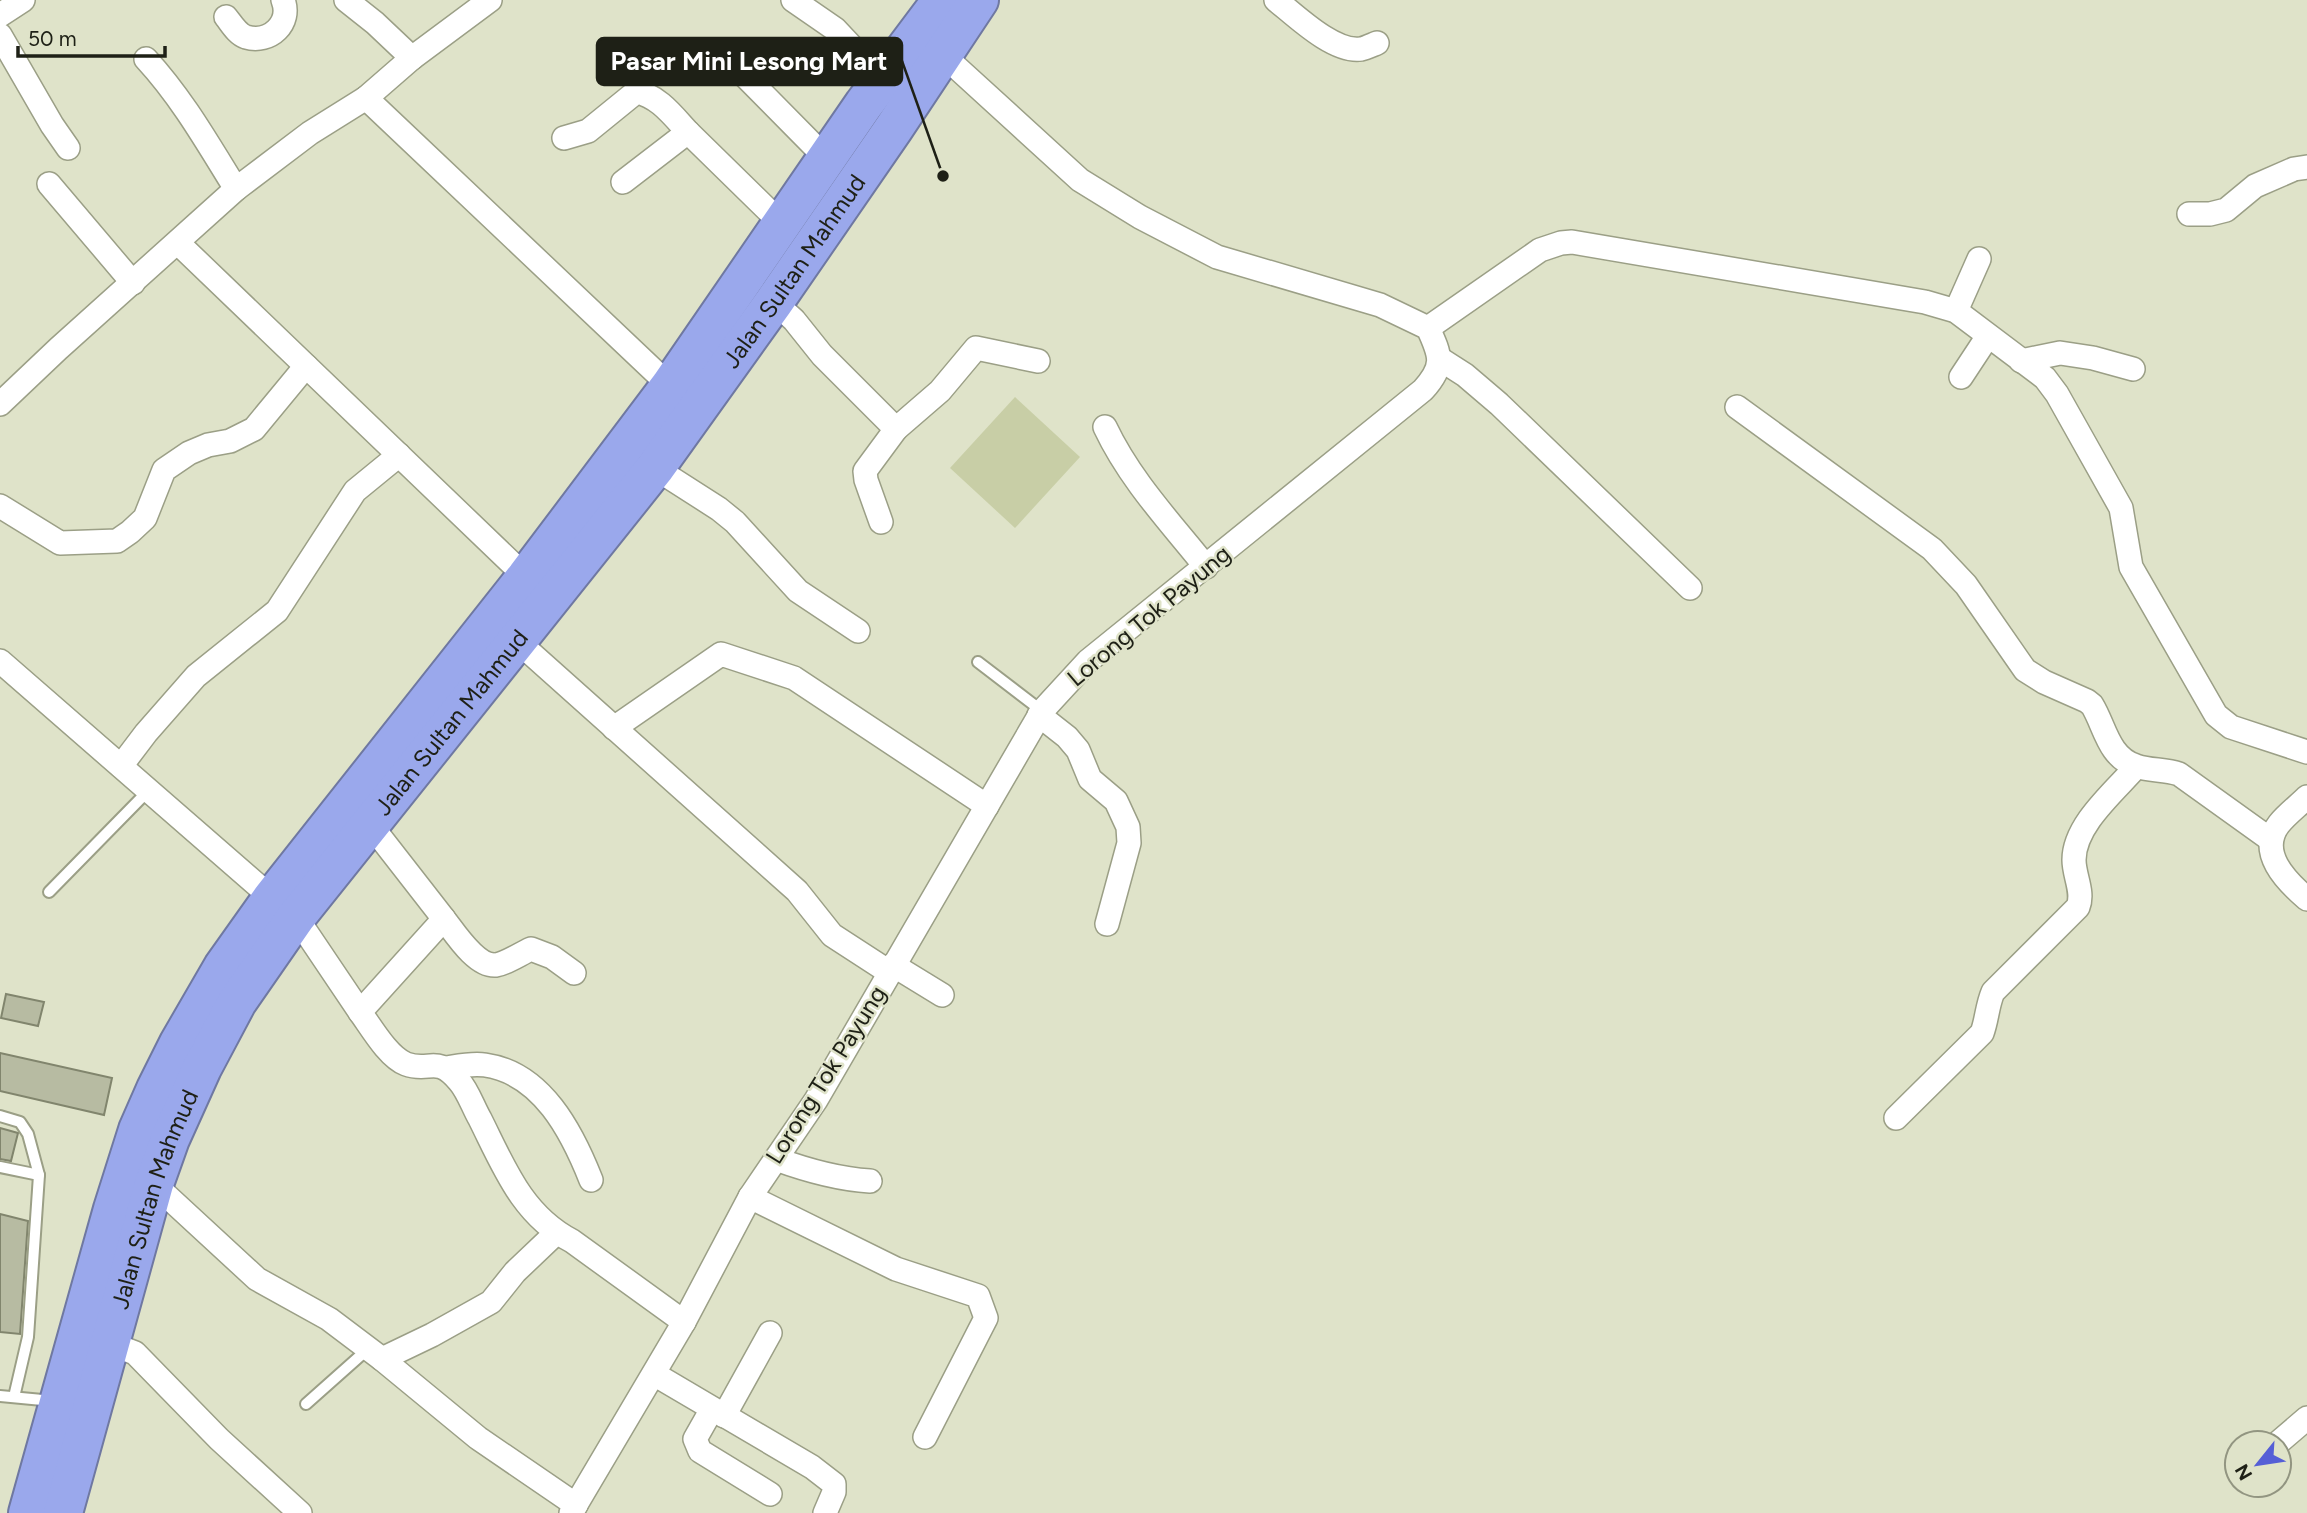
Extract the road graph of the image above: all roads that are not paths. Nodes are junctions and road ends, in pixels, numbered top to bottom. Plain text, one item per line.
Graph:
1 (23, 0) edge
2 (283, 0) edge
3 (346, 0) edge
4 (490, 0) edge
5 (793, 0) edge
6 (942, 0) edge
7 (979, 0) edge
8 (1276, 0) edge
9 (0, 15) edge
10 (226, 17) dead end
11 (0, 35) edge
12 (1377, 43) dead end
13 (943, 55) junction
14 (412, 58) junction
15 (146, 59) dead end
16 (745, 76) dead end
17 (873, 91) junction
18 (366, 98) junction
19 (894, 128) junction
20 (688, 132) junction
21 (564, 138) dead end
22 (68, 148) dead end
23 (826, 158) junction
24 (2307, 167) edge
25 (623, 182) dead end
26 (50, 184) dead end
27 (236, 189) junction
28 (2189, 214) dead end
29 (781, 223) junction
30 (177, 243) junction
31 (1979, 259) dead end
32 (133, 283) junction
33 (774, 302) junction
34 (1956, 312) junction
35 (1428, 328) junction
36 (1988, 335) junction
37 (1440, 359) junction
38 (1038, 361) dead end
39 (2021, 361) junction
40 (306, 366) junction
41 (2133, 369) dead end
42 (1961, 377) dead end
43 (670, 386) junction
44 (0, 404) edge
45 (1737, 407) dead end
46 (1105, 428) dead end
47 (896, 429) junction
48 (399, 455) junction
49 (655, 468) junction
50 (0, 506) edge
51 (881, 522) dead end
52 (1206, 567) junction
53 (526, 577) junction
54 (1690, 588) dead end
55 (858, 631) dead end
56 (516, 640) junction
57 (0, 660) edge
58 (978, 662) dead end
59 (1040, 713) junction
60 (614, 729) junction
61 (2307, 752) edge
62 (121, 766) junction
63 (2136, 767) junction
64 (149, 790) junction
65 (2307, 797) edge
66 (987, 806) junction
67 (370, 824) junction
68 (2271, 840) junction
69 (49, 892) dead end
70 (2307, 899) edge
71 (284, 907) junction
72 (444, 919) junction
73 (1107, 924) dead end
74 (891, 969) junction
75 (574, 973) dead end
76 (942, 995) dead end
77 (360, 1012) junction
78 (447, 1068) junction
79 (0, 1116) edge
80 (1896, 1118) dead end
81 (776, 1159) junction
82 (0, 1167) edge
83 (38, 1175) junction
84 (591, 1180) dead end
85 (870, 1181) dead end
86 (153, 1184) junction
87 (750, 1197) junction
88 (556, 1233) junction
89 (684, 1322) junction
90 (770, 1333) dead end
91 (109, 1343) junction
92 (376, 1353) junction
93 (654, 1374) junction
94 (0, 1396) edge
95 (14, 1397) junction
96 (59, 1402) junction
97 (306, 1404) dead end
98 (718, 1413) junction
99 (2307, 1418) edge
100 (2293, 1430) edge
101 (925, 1437) dead end
102 (770, 1494) dead end
103 (573, 1509) edge
104 (58, 1513) edge
105 (300, 1513) edge
106 (825, 1513) edge

1 - 9 street
2 - 10 street
3 - 14 street
4 - 14 street
5 - 17 street
6 - 17 highway, Jalan Sultan Mahmud
7 - 13 highway, Jalan Sultan Mahmud
8 - 12 street
11 - 22 street
13 - 19 highway, Jalan Sultan Mahmud
13 - 35 street
14 - 18 street
15 - 27 street
16 - 23 street
17 - 19 highway
17 - 23 highway, Jalan Sultan Mahmud
18 - 27 street
18 - 43 street
19 - 33 highway, Jalan Sultan Mahmud
20 - 21 street
20 - 25 street
20 - 29 street
23 - 29 highway, Jalan Sultan Mahmud
24 - 28 street
26 - 32 street
27 - 30 street
29 - 43 highway, Jalan Sultan Mahmud
30 - 32 street
30 - 40 street
31 - 34 street
32 - 44 street
33 - 47 street
33 - 49 highway, Jalan Sultan Mahmud
34 - 35 street
34 - 36 street
35 - 37 street
36 - 39 street
36 - 42 street
37 - 52 street, Lorong Tok Payung
37 - 54 street
38 - 47 street
39 - 41 street
39 - 61 street
40 - 48 street
40 - 50 street
43 - 53 highway, Jalan Sultan Mahmud
45 - 63 street
46 - 52 street
47 - 51 street
48 - 53 street
48 - 62 street
49 - 55 street
49 - 56 highway, Jalan Sultan Mahmud
52 - 59 street, Lorong Tok Payung
53 - 71 highway, Jalan Sultan Mahmud
56 - 60 street
56 - 67 highway, Jalan Sultan Mahmud
57 - 62 street
58 - 59 lane
59 - 66 street, Lorong Tok Payung
59 - 73 street
60 - 66 street
60 - 74 street
62 - 64 street
63 - 68 street
63 - 80 street
64 - 69 lane
64 - 71 street
65 - 68 street
66 - 74 street, Lorong Tok Payung
67 - 71 highway, Jalan Sultan Mahmud
67 - 72 street
68 - 70 street
71 - 77 street
71 - 86 highway, Jalan Sultan Mahmud
71 - 96 highway, Jalan Sultan Mahmud
72 - 75 street
72 - 77 street
74 - 76 street
74 - 81 street, Lorong Tok Payung
77 - 78 street
78 - 84 street
78 - 88 street
79 - 83 lane
81 - 85 street
81 - 87 street, Lorong Tok Payung
82 - 83 lane
83 - 95 lane
86 - 91 highway, Jalan Sultan Mahmud
86 - 92 street
87 - 89 street, Lorong Tok Payung
87 - 101 street
88 - 89 street
88 - 92 street
89 - 93 street, Lorong Tok Payung
90 - 98 street
91 - 104 highway, Jalan Sultan Mahmud
91 - 105 street
92 - 97 lane
92 - 103 street
93 - 98 street
93 - 103 street, Lorong Tok Payung
94 - 95 lane
95 - 96 lane
96 - 104 highway, Jalan Sultan Mahmud
98 - 102 street
98 - 106 street
99 - 100 street

